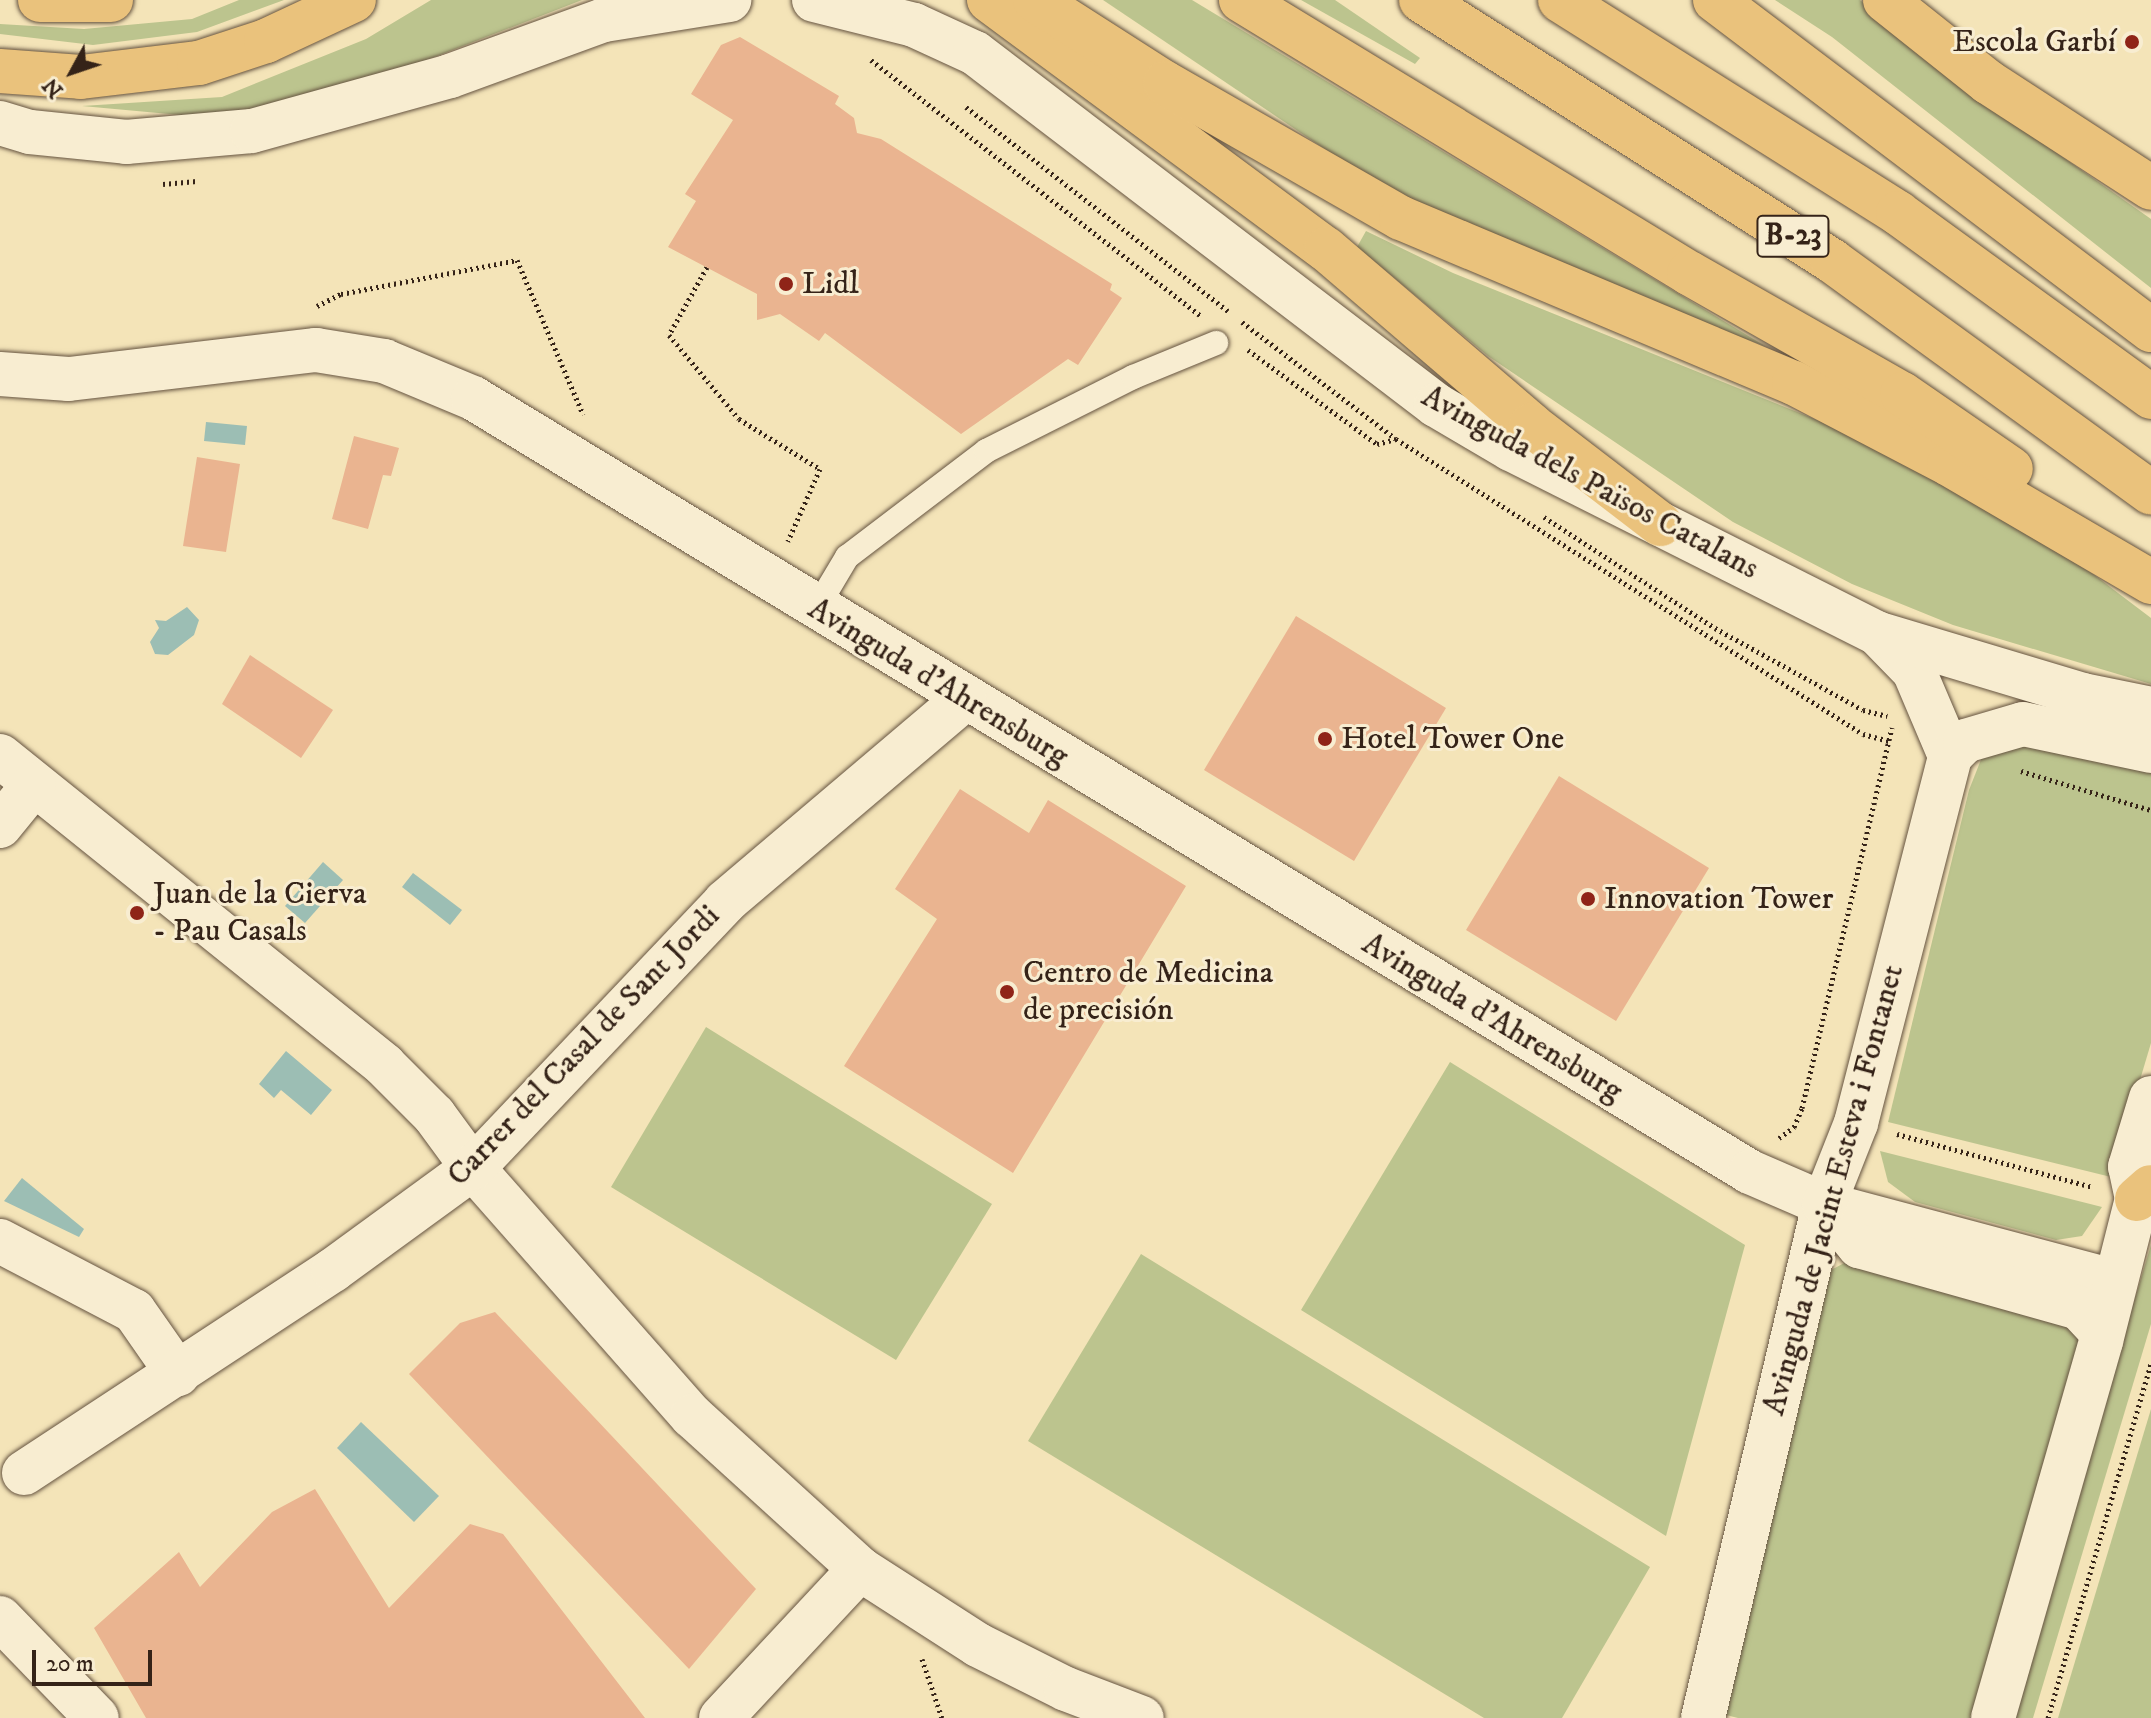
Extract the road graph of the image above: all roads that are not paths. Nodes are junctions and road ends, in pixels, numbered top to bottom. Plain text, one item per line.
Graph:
1 (40, 0) edge
2 (111, 0) edge
3 (354, 0) edge
4 (729, 0) edge
5 (814, 0) edge
6 (989, 0) edge
7 (1035, 0) edge
8 (1241, 0) edge
9 (1421, 0) edge
10 (1560, 0) edge
11 (1715, 0) edge
12 (1885, 0) edge
13 (1924, 0) edge
14 (0, 71) edge
15 (0, 123) edge
16 (2151, 175) edge
17 (2151, 188) edge
18 (2151, 330) edge
19 (1216, 343) dead end
20 (0, 374) edge
21 (2151, 397) edge
22 (2151, 493) edge
23 (1660, 524) junction
24 (2151, 580) edge
25 (816, 609) junction
26 (1877, 633) junction
27 (964, 699) junction
28 (2151, 709) edge
29 (2151, 751) edge
30 (0, 756) edge
31 (1950, 756) junction
32 (34, 784) junction
33 (0, 826) edge
34 (2151, 1098) edge
35 (473, 1168) junction
36 (2144, 1193) edge
37 (1824, 1204) junction
38 (0, 1241) edge
39 (1859, 1246) junction
40 (2114, 1281) junction
41 (1805, 1283) junction
42 (2102, 1333) junction
43 (178, 1374) junction
44 (24, 1473) dead end
45 (860, 1569) junction
46 (5, 1633) edge
47 (97, 1718) edge
48 (721, 1718) edge
49 (1142, 1718) edge
50 (1703, 1718) edge
51 (1993, 1718) edge

1 - 2 highway
3 - 14 highway
4 - 15 street
5 - 23 street, Avinguda dels Països Catalans
6 - 23 highway
7 - 24 highway
8 - 24 highway
9 - 22 highway, B-23
10 - 21 highway, B-23
11 - 18 highway
12 - 17 highway
13 - 16 highway
19 - 25 lane
20 - 25 street, Avinguda d'Ahrensburg
23 - 26 street, Avinguda dels Països Catalans
25 - 27 street, Avinguda d'Ahrensburg
26 - 28 street
26 - 31 street, Avinguda dels Països Catalans
27 - 35 street, Carrer del Casal de Sant Jordi
27 - 37 street, Avinguda d'Ahrensburg
29 - 31 street
30 - 32 street
31 - 37 street, Avinguda de Jacint Esteva i Fontanet
32 - 33 street
32 - 35 street
34 - 36 street
35 - 43 street, Carrer del Casal de Sant Jordi
35 - 45 street
36 - 40 street
37 - 39 street, Avinguda d'Ahrensburg
37 - 40 street, Avinguda d'Ahrensburg
37 - 41 street, Avinguda de Jacint Esteva i Fontanet
38 - 43 street
39 - 41 street
39 - 42 street
40 - 42 street
41 - 50 street, Avinguda de Jacint Esteva i Fontanet
42 - 51 street
43 - 44 street, Carrer del Casal de Sant Jordi
45 - 48 street
45 - 49 street
46 - 47 street

